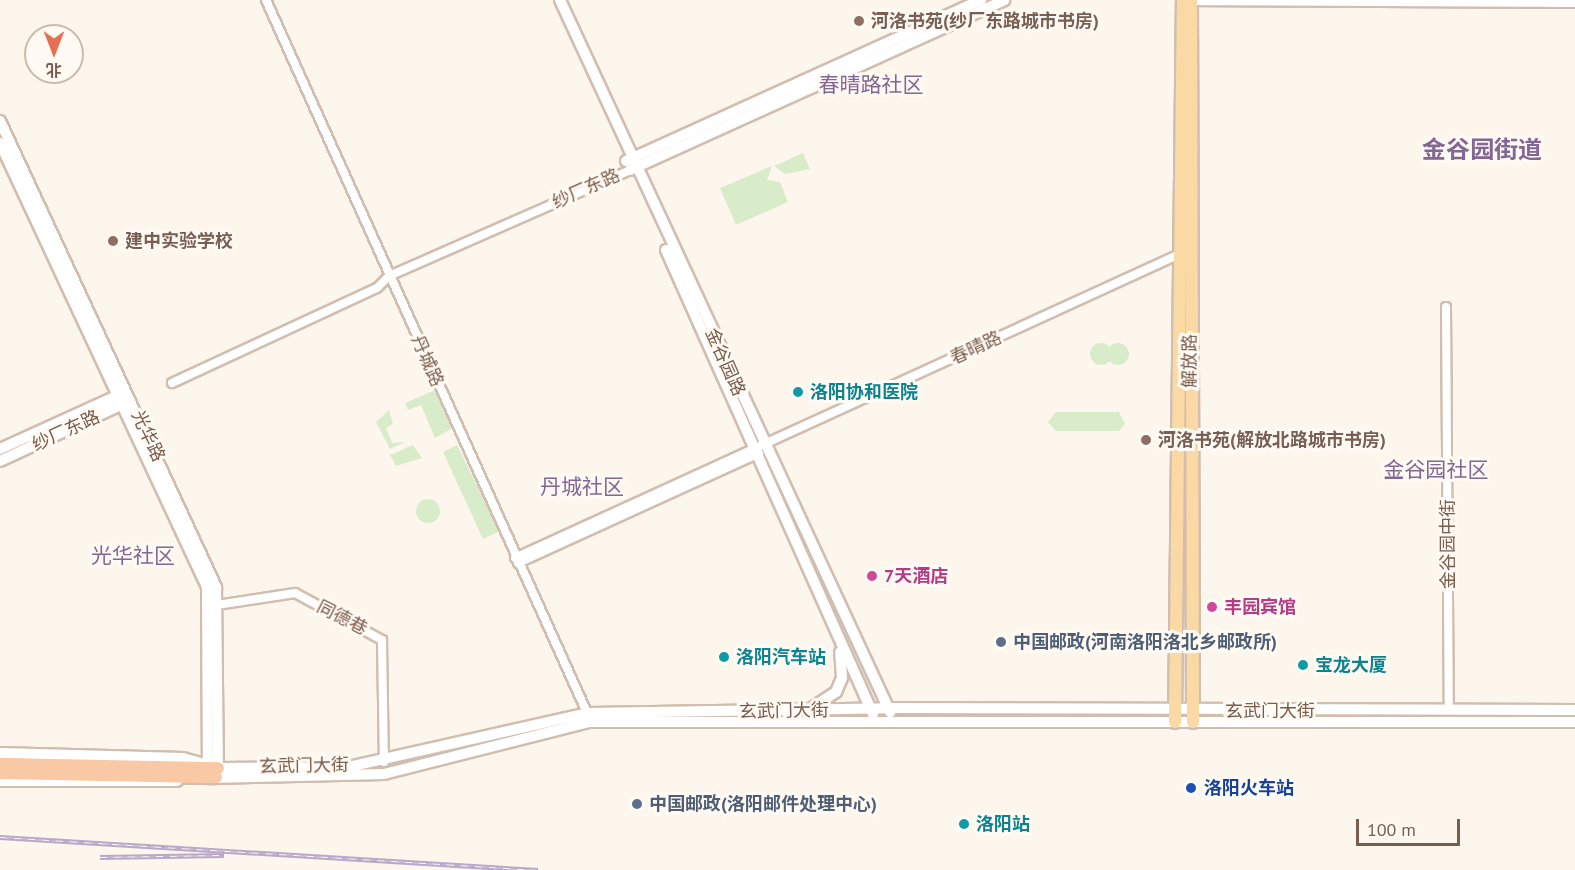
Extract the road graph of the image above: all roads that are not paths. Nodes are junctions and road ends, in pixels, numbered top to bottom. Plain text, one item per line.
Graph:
1 (266, 0) edge
2 (555, 0) edge
3 (560, 0) edge
4 (981, 0) edge
5 (1004, 0) edge
6 (1183, 0) edge
7 (1191, 0) edge
8 (1575, 2) edge
9 (0, 121) edge
10 (0, 143) edge
11 (631, 164) junction
12 (1186, 253) junction
13 (389, 276) junction
14 (1446, 307) dead end
15 (172, 382) dead end
16 (129, 396) junction
17 (117, 401) junction
18 (0, 449) edge
19 (758, 450) junction
20 (0, 461) edge
21 (517, 561) junction
22 (217, 605) junction
23 (830, 623) junction
24 (890, 708) junction
25 (873, 709) junction
26 (1449, 710) junction
27 (1575, 710) edge
28 (797, 711) junction
29 (1175, 716) junction
30 (589, 717) junction
31 (1193, 717) junction
32 (874, 721) junction
33 (891, 721) junction
34 (1575, 722) edge
35 (0, 753) edge
36 (384, 762) junction
37 (0, 764) edge
38 (214, 769) junction
39 (156, 770) junction
40 (0, 773) edge
41 (0, 782) edge

1 - 13 street, 丹城路
2 - 11 main road, 金谷园路
3 - 11 main road, 金谷园路
4 - 11 main road, 纱厂东路
5 - 11 main road, 纱厂东路
6 - 7 main road
6 - 12 main road, 解放路
7 - 8 main road
7 - 12 main road, 解放路
9 - 16 main road, 光华路
10 - 17 main road, 光华路
11 - 13 street, 纱厂东路
11 - 19 main road, 金谷园路
12 - 19 street, 春晴路
12 - 29 main road, 解放路
12 - 31 main road, 解放路
13 - 15 street, 纱厂东路
13 - 21 street, 丹城路
14 - 26 street, 金谷园中街
16 - 17 main road, 纱厂东路
16 - 22 main road, 光华路
17 - 18 main road, 纱厂东路
17 - 20 main road, 纱厂东路
17 - 38 main road, 光华路
19 - 21 street, 春晴路
19 - 23 main road, 金谷园路
19 - 24 main road, 金谷园路
21 - 30 street, 丹城路
22 - 36 street, 同德巷
22 - 38 main road, 光华路
23 - 25 main road, 金谷园路
23 - 28 main road
24 - 25 main road, 玄武门大街
24 - 29 main road, 玄武门大街
24 - 33 main road, 金谷园路
25 - 28 main road, 玄武门大街
25 - 32 main road, 金谷园路
26 - 27 main road, 玄武门大街
26 - 31 main road, 玄武门大街
28 - 30 main road, 玄武门大街
29 - 31 main road, 玄武门大街
29 - 33 main road, 玄武门大街
30 - 32 main road, 玄武门大街
30 - 36 main road, 玄武门大街
30 - 38 main road, 玄武门大街
31 - 34 main road, 玄武门大街
32 - 33 main road, 玄武门大街
35 - 38 main road, 玄武门大街
36 - 38 main road, 玄武门大街
37 - 39 highway
38 - 39 highway
38 - 41 main road, 玄武门大街
39 - 40 highway

